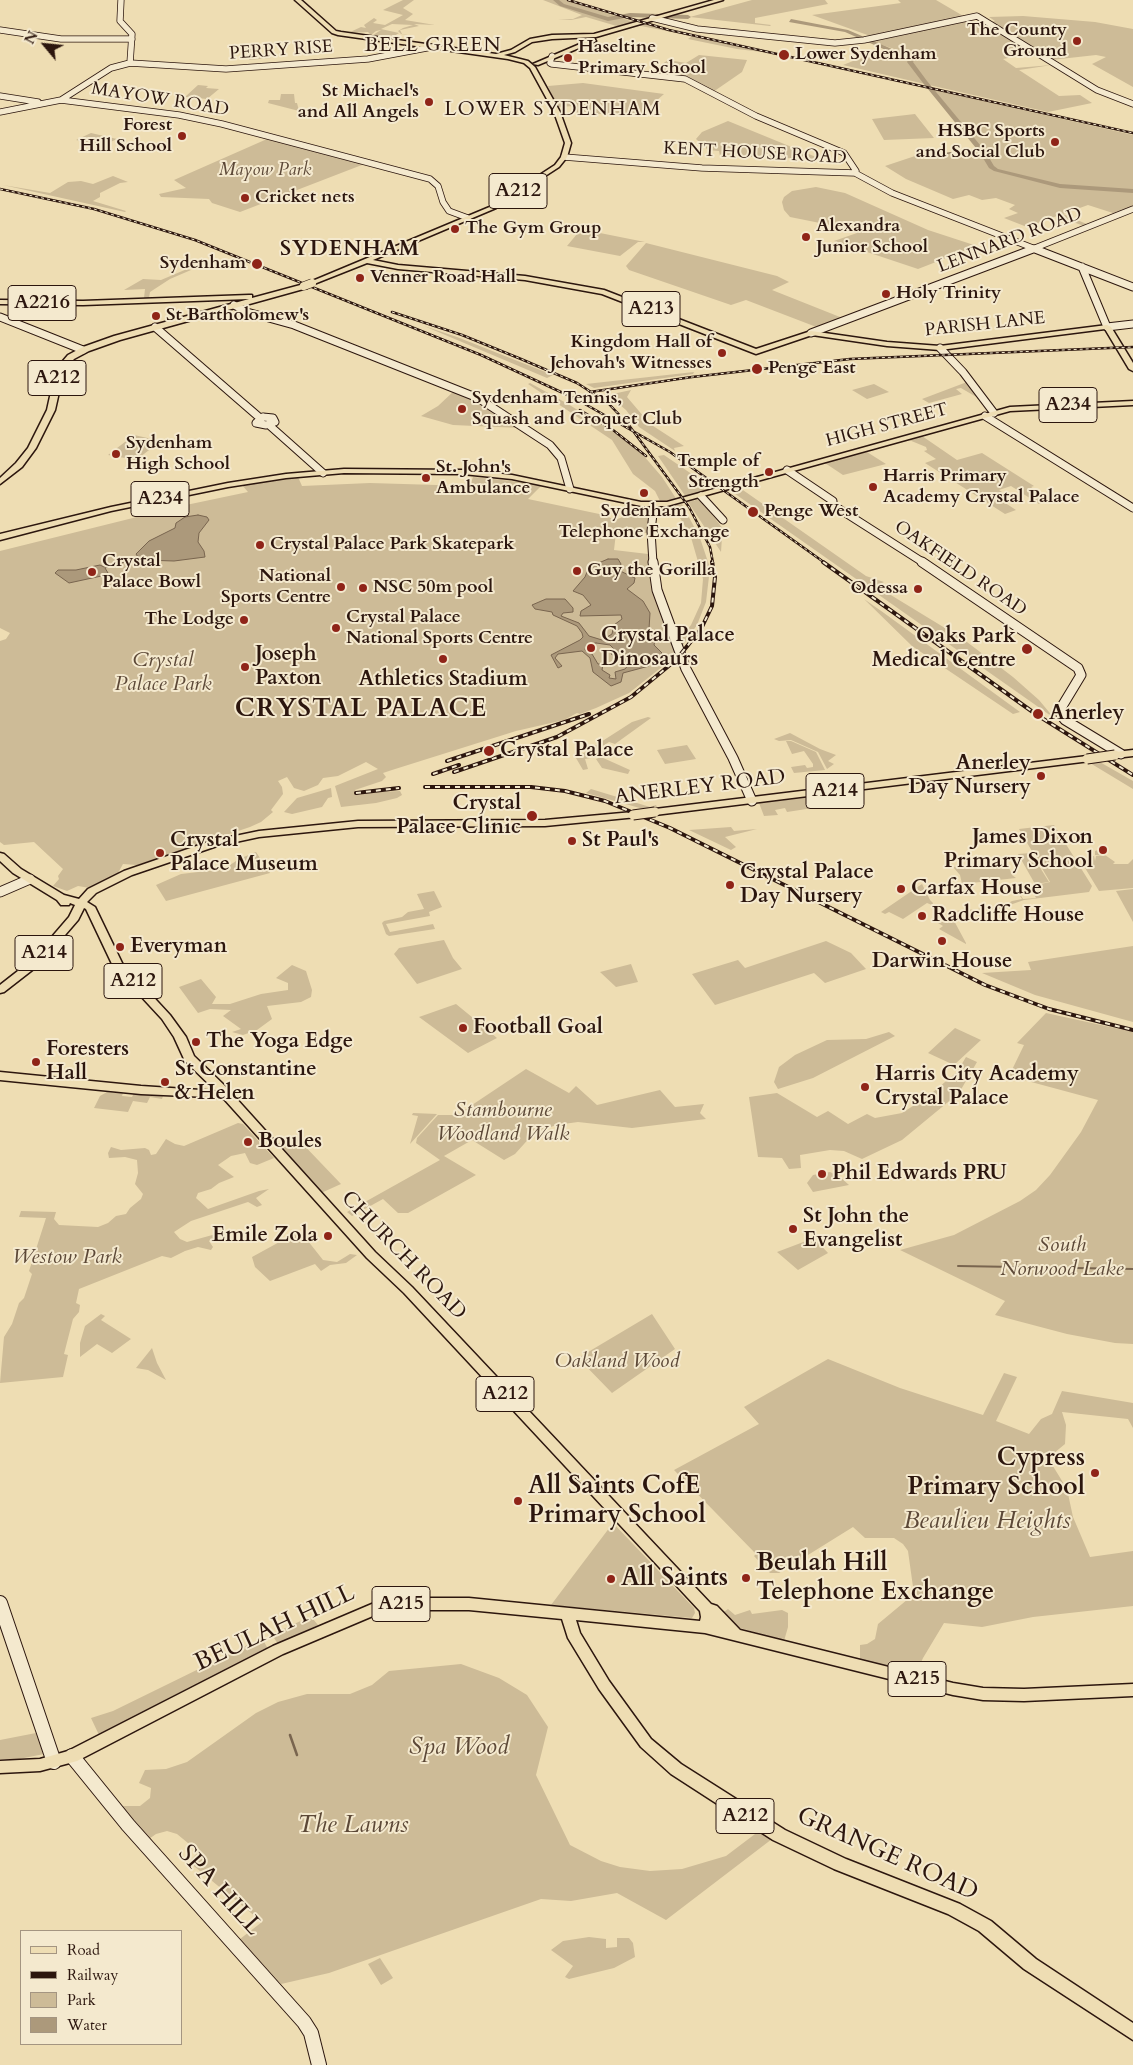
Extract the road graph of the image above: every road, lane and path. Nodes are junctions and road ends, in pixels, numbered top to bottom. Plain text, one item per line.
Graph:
1 (121, 0) edge
2 (298, 0) edge
3 (720, 0) edge
4 (657, 16) junction
5 (618, 29) junction
6 (0, 30) edge
7 (579, 37) junction
8 (132, 39) junction
9 (587, 42) junction
10 (432, 47) junction
11 (481, 54) junction
12 (495, 54) junction
13 (515, 55) junction
14 (552, 56) junction
15 (530, 62) junction
16 (130, 63) junction
17 (0, 96) edge
18 (61, 100) junction
19 (42, 104) junction
20 (1133, 104) edge
21 (0, 112) edge
22 (564, 157) junction
23 (855, 173) junction
24 (1133, 209) edge
25 (468, 218) junction
26 (1034, 248) junction
27 (369, 261) junction
28 (1082, 268) junction
29 (1133, 287) edge
30 (255, 298) junction
31 (0, 302) edge
32 (234, 305) junction
33 (0, 317) edge
34 (1133, 324) edge
35 (155, 327) junction
36 (1107, 327) junction
37 (811, 333) junction
38 (940, 348) junction
39 (83, 350) junction
40 (1133, 369) edge
41 (1133, 403) edge
42 (994, 413) junction
43 (985, 416) junction
44 (787, 470) junction
45 (323, 473) junction
46 (0, 482) edge
47 (570, 489) junction
48 (701, 496) junction
49 (654, 505) junction
50 (1133, 508) edge
51 (723, 520) dead end
52 (0, 537) edge
53 (1133, 752) edge
54 (1118, 755) junction
55 (752, 801) junction
56 (259, 828) dead end
57 (237, 838) junction
58 (0, 856) edge
59 (25, 881) junction
60 (0, 892) edge
61 (89, 894) junction
62 (61, 898) junction
63 (80, 906) junction
64 (0, 990) edge
65 (0, 1076) edge
66 (211, 1088) junction
67 (0, 1603) edge
68 (707, 1609) junction
69 (570, 1614) junction
70 (705, 1627) junction
71 (736, 1635) junction
72 (1133, 1690) edge
73 (72, 1756) junction
74 (54, 1762) junction
75 (0, 1767) edge
76 (1133, 2032) edge
77 (319, 2065) edge

1 - 8 street
2 - 10 main road
3 - 4 main road
4 - 5 main road
4 - 20 street
5 - 7 main road
5 - 9 main road
6 - 8 street
7 - 9 main road
7 - 13 main road
8 - 16 street
9 - 14 main road
10 - 11 main road
10 - 16 street, PERRY RISE
11 - 12 main road
11 - 13 main road
12 - 13 main road
12 - 13 main road
13 - 15 main road
14 - 15 main road
14 - 23 street
15 - 22 main road, A212
16 - 18 street
17 - 19 street
18 - 19 street
18 - 25 street, MAYOW ROAD
19 - 21 street
22 - 23 street, KENT HOUSE ROAD
22 - 25 main road, A212
23 - 26 street, KENT HOUSE ROAD
24 - 26 street, LENNARD ROAD
25 - 27 main road, A212
26 - 28 street, KENT HOUSE ROAD
26 - 37 street, LENNARD ROAD
27 - 30 main road, A212
27 - 37 main road, LENNARD ROAD / A213
28 - 29 street, KENT HOUSE ROAD
28 - 36 street
30 - 31 main road, A2216
30 - 32 main road, A212
32 - 35 main road, A212
32 - 47 street
33 - 39 street
34 - 36 street, PARISH LANE
35 - 39 main road, A212
35 - 45 street
36 - 38 main road, PARISH LANE / A213
36 - 40 main road
37 - 38 main road, PARISH LANE / A213
38 - 42 street
39 - 46 main road, A212
41 - 42 main road, HIGH STREET / A234
42 - 43 main road, HIGH STREET / A234
43 - 44 main road, HIGH STREET / A234
43 - 50 street
44 - 48 main road, HIGH STREET / A234
44 - 54 street, OAKFIELD ROAD
45 - 47 main road, A234
45 - 52 main road, A234
47 - 49 main road, A234
48 - 49 main road, HIGH STREET / A234
48 - 51 street
49 - 55 street
53 - 54 main road, ANERLEY ROAD / A214
54 - 55 main road, ANERLEY ROAD / A214, bridge
55 - 57 main road, ANERLEY ROAD / A214, bridge
56 - 57 main road
57 - 61 main road, A214
58 - 59 main road, A212
59 - 60 street
59 - 62 main road, A212
61 - 62 main road
61 - 63 main road, A214
62 - 63 main road, A212
63 - 64 main road, A214
63 - 66 main road, A212
65 - 66 main road
66 - 68 main road, CHURCH ROAD / A212
67 - 74 street
68 - 70 main road
68 - 71 main road, CHURCH ROAD
69 - 70 main road, BEULAH HILL / A215
69 - 73 main road, BEULAH HILL / A215
69 - 76 main road, GRANGE ROAD / A212
70 - 71 main road, A215
71 - 72 main road, A215
73 - 74 main road, BEULAH HILL / A215
73 - 77 street, SPA HILL
74 - 75 main road, BEULAH HILL / A215

